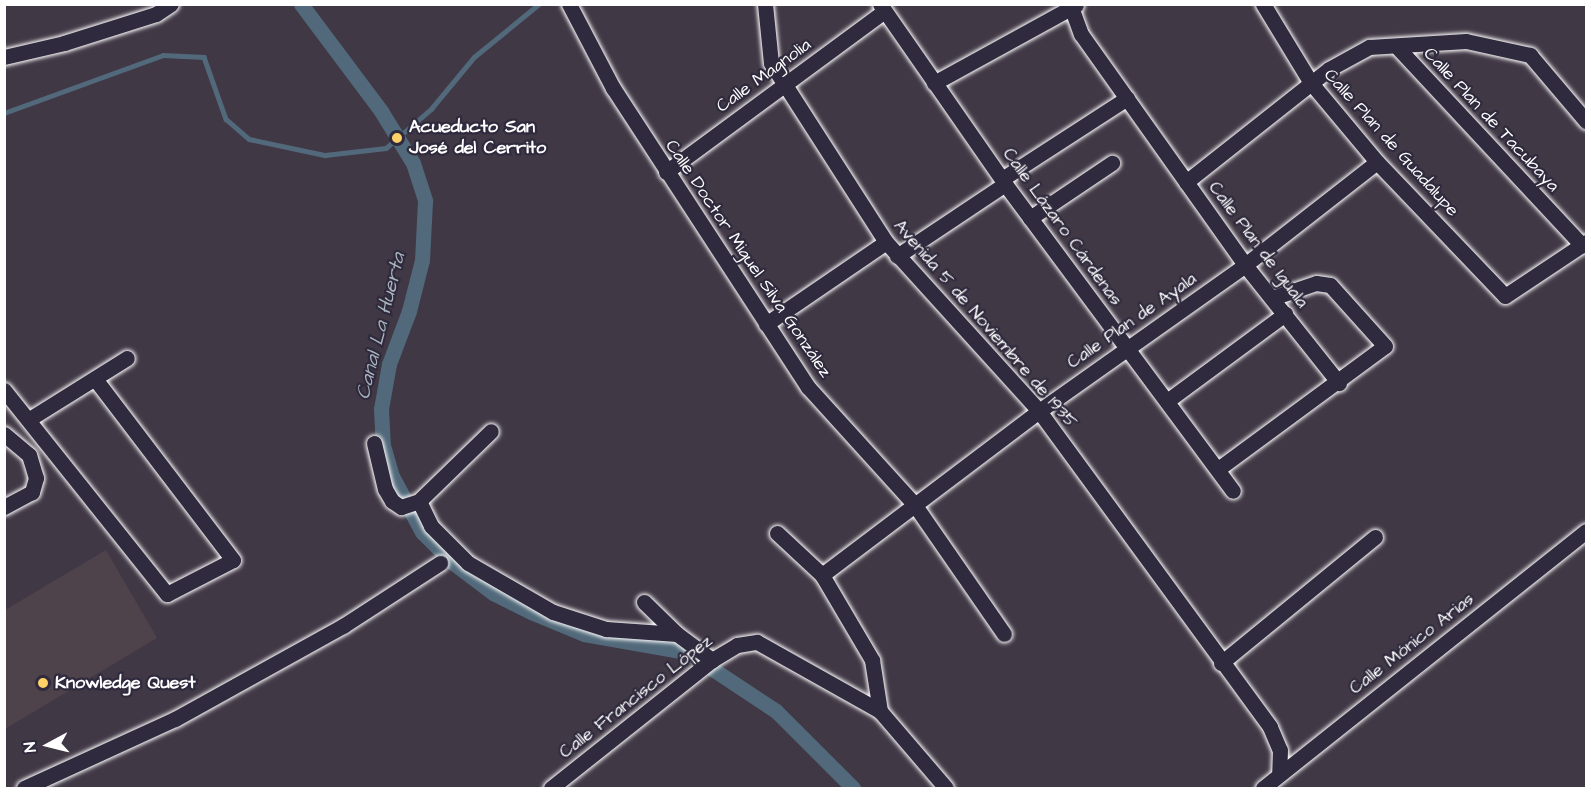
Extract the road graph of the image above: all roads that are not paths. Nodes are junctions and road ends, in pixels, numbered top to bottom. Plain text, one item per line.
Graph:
1 (171, 4) edge
2 (569, 4) edge
3 (765, 4) edge
4 (1263, 4) edge
5 (1072, 6) edge
6 (882, 8) edge
7 (1398, 48) junction
8 (4, 57) edge
9 (934, 83) junction
10 (1311, 83) junction
11 (783, 87) junction
12 (1127, 98) junction
13 (1587, 122) edge
14 (1377, 162) junction
15 (1112, 163) dead end
16 (666, 172) junction
17 (1004, 181) junction
18 (1186, 182) junction
19 (1030, 218) junction
20 (886, 242) junction
21 (1584, 243) edge
22 (897, 256) junction
23 (1245, 265) junction
24 (1272, 298) junction
25 (1285, 314) junction
26 (766, 324) junction
27 (1127, 349) junction
28 (128, 358) dead end
29 (95, 379) junction
30 (1339, 383) junction
31 (4, 390) edge
32 (1167, 401) junction
33 (1039, 411) junction
34 (31, 418) junction
35 (491, 431) dead end
36 (4, 434) edge
37 (374, 443) dead end
38 (1218, 469) junction
39 (1233, 492) dead end
40 (411, 504) junction
41 (914, 504) junction
42 (4, 507) edge
43 (1587, 531) edge
44 (777, 533) dead end
45 (1375, 537) dead end
46 (440, 563) dead end
47 (822, 575) junction
48 (644, 602) dead end
49 (677, 634) junction
50 (1004, 634) dead end
51 (708, 662) junction
52 (1221, 663) junction
53 (880, 711) junction
54 (1279, 774) junction
55 (24, 789) edge
56 (551, 789) edge
57 (946, 789) edge
58 (1263, 789) edge

1 - 8 street
2 - 16 street, Calle Doctor Miguel Silva González
3 - 11 street, Avenida 5 de Noviembre de 1935
4 - 10 street, Calle Plan de Guadalupe
5 - 9 street
5 - 12 street, Calle Plan de Iguala
6 - 9 street, Calle Lázaro Cárdenas
6 - 11 street, Calle Magnolia
7 - 10 street
7 - 13 street
7 - 21 street, Calle Plan de Tacubaya
9 - 17 street, Calle Lázaro Cárdenas
10 - 14 street, Calle Plan de Guadalupe
10 - 18 street
11 - 16 street, Calle Magnolia
11 - 20 street, Avenida 5 de Noviembre de 1935
12 - 17 street
12 - 18 street, Calle Plan de Iguala
14 - 21 street, Calle Plan de Guadalupe
14 - 23 street, Calle Plan de Ayala
15 - 19 street
16 - 26 street, Calle Doctor Miguel Silva González
17 - 19 street, Calle Lázaro Cárdenas
17 - 22 street
18 - 23 street, Calle Plan de Iguala
19 - 27 street, Calle Lázaro Cárdenas
20 - 22 street, Avenida 5 de Noviembre de 1935
20 - 26 street
22 - 33 street, Avenida 5 de Noviembre de 1935
23 - 24 street, Calle Plan de Iguala
23 - 27 street, Calle Plan de Ayala
24 - 25 street, Calle Plan de Iguala
24 - 30 street
25 - 30 street, Calle Plan de Iguala
25 - 32 street
26 - 41 street, Calle Doctor Miguel Silva González
27 - 32 street, Calle Lázaro Cárdenas
27 - 33 street, Calle Plan de Ayala
28 - 29 street
29 - 34 street
29 - 34 street
30 - 38 street
31 - 34 street
32 - 38 street, Calle Lázaro Cárdenas
33 - 41 street, Calle Plan de Ayala
33 - 52 street, Avenida 5 de Noviembre de 1935
35 - 40 street
36 - 42 street
37 - 40 street
38 - 39 street, Calle Lázaro Cárdenas
40 - 49 street
41 - 47 street, Calle Plan de Ayala
41 - 50 street, Calle Doctor Miguel Silva González
43 - 54 street, Calle Mónico Arias
44 - 47 street
45 - 52 street
46 - 55 street
47 - 53 street
48 - 49 street
49 - 51 street
51 - 53 street, Calle Francisco López
51 - 56 street, Calle Francisco López
52 - 54 street, Avenida 5 de Noviembre de 1935
53 - 57 street, Calle Francisco López
54 - 58 street, Calle Mónico Arias

